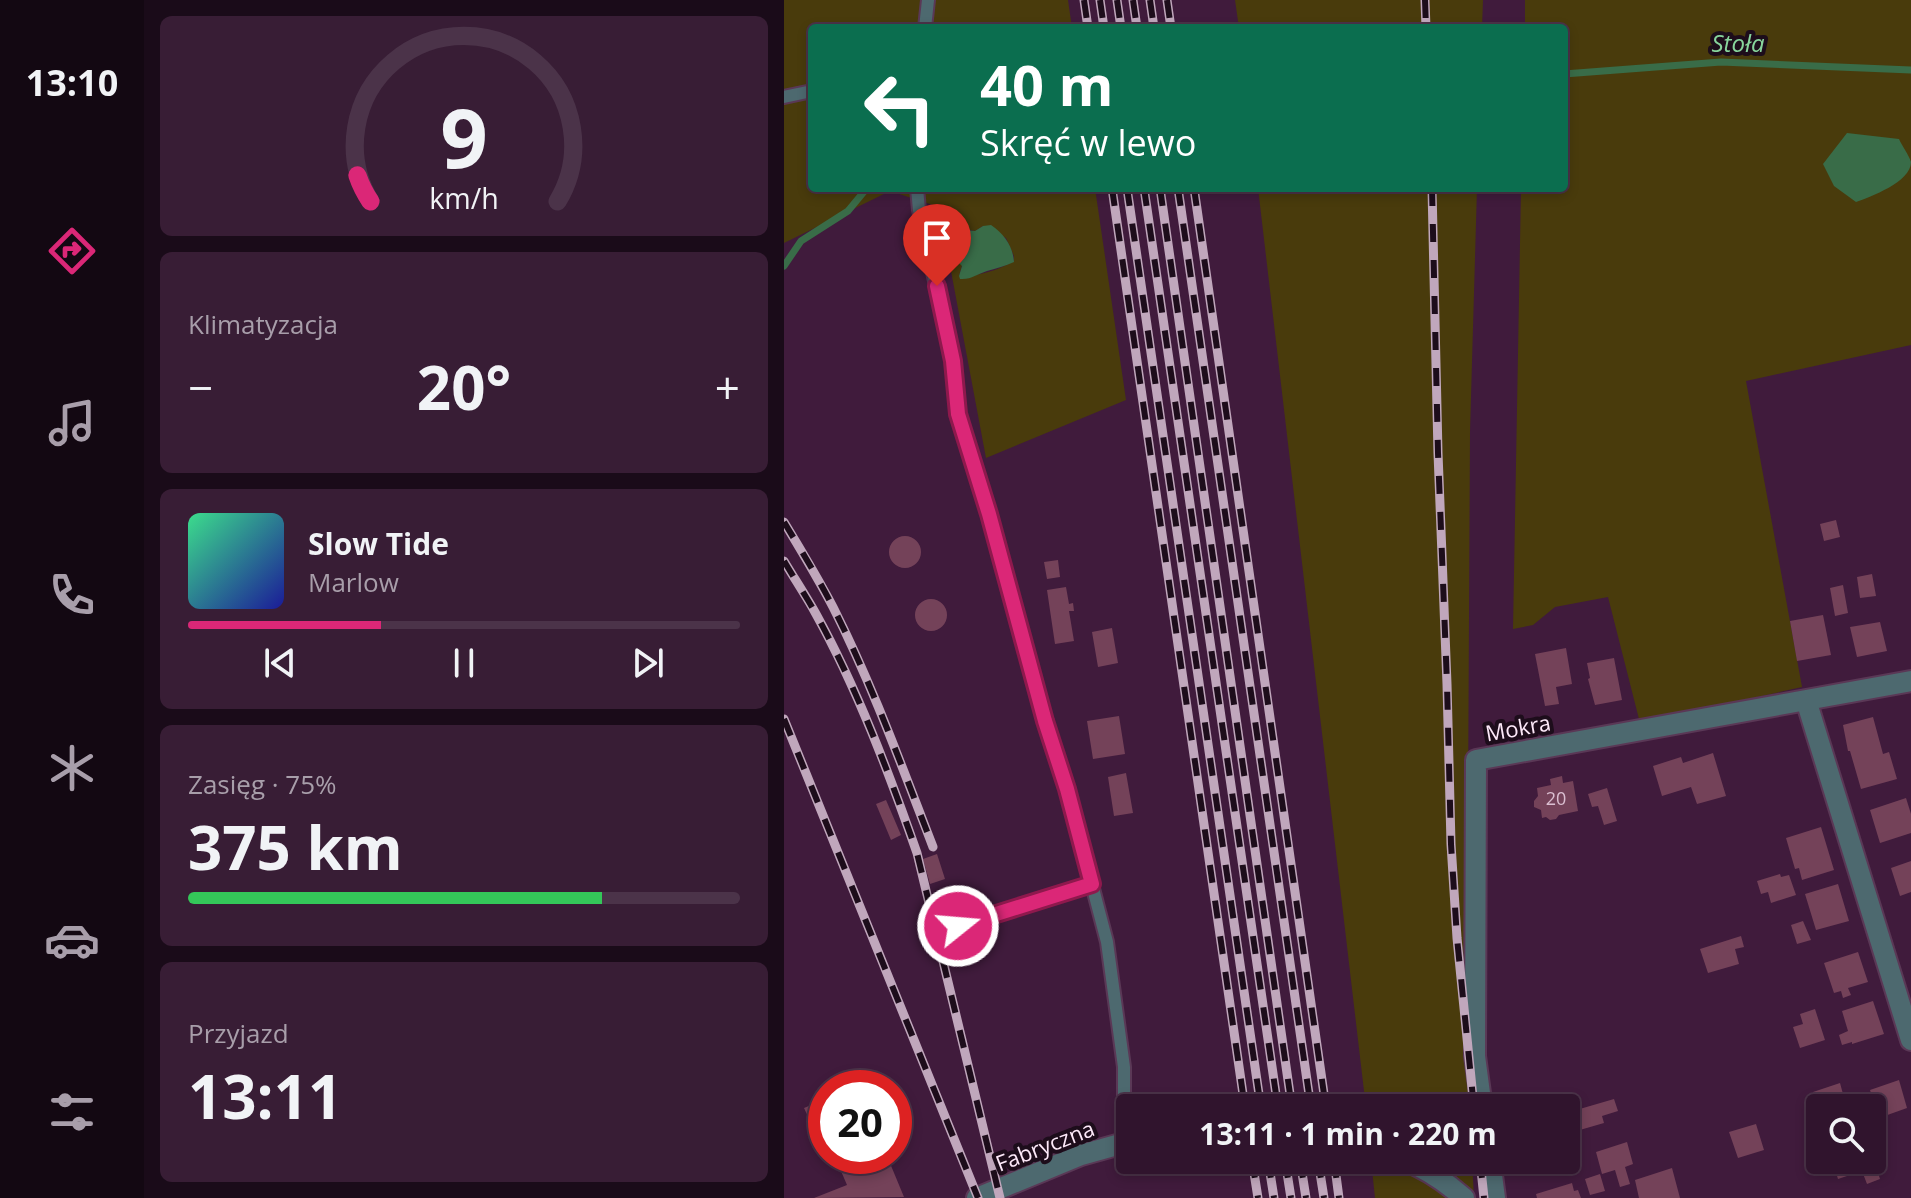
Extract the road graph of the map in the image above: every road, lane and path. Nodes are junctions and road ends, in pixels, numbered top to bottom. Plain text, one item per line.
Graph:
1 (928, 0) edge
2 (925, 24) edge
3 (808, 92) edge
4 (784, 97) edge
5 (917, 192) edge
6 (1911, 681) edge
7 (1806, 700) junction
8 (1092, 884) junction
9 (958, 926) dead end
10 (1911, 1040) edge
11 (1125, 1094) edge
12 (1480, 1094) edge
13 (1116, 1146) edge
14 (1432, 1174) edge
15 (1492, 1174) edge
16 (977, 1198) edge
17 (1464, 1198) edge
18 (1495, 1198) edge

1 - 2 lane
3 - 4 lane
5 - 8 lane
6 - 7 street, Mokra
7 - 10 street
7 - 12 street, Mokra
8 - 9 lane
8 - 11 lane
13 - 16 street, Fabryczna
14 - 17 street
15 - 18 street

